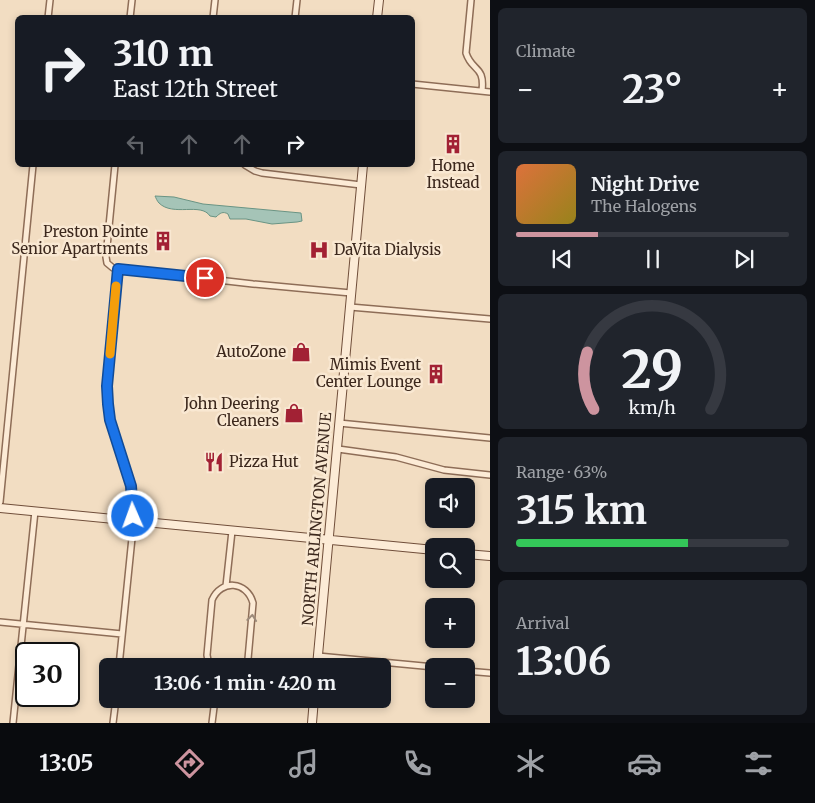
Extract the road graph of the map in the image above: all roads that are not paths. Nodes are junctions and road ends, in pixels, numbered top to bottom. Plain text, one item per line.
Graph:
1 (50, 0) edge
2 (132, 0) edge
3 (215, 0) edge
4 (297, 0) edge
5 (379, 0) edge
6 (471, 0) edge
7 (48, 15) edge
8 (130, 15) edge
9 (213, 15) edge
10 (295, 15) edge
11 (377, 15) edge
12 (415, 84) edge
13 (482, 91) junction
14 (490, 92) edge
15 (33, 167) edge
16 (115, 167) edge
17 (248, 167) edge
18 (363, 167) edge
19 (361, 185) junction
20 (118, 269) junction
21 (351, 293) junction
22 (350, 306) junction
23 (490, 319) edge
24 (339, 423) junction
25 (490, 438) edge
26 (338, 449) junction
27 (490, 475) edge
28 (0, 502) edge
29 (0, 508) edge
30 (35, 511) junction
31 (133, 521) junction
32 (232, 531) junction
33 (329, 540) junction
34 (425, 549) edge
35 (475, 555) edge
36 (490, 556) edge
37 (226, 586) junction
38 (0, 622) edge
39 (23, 624) junction
40 (122, 634) junction
41 (318, 656) joint
42 (120, 658) edge
43 (208, 658) edge
44 (248, 658) edge
45 (425, 667) edge
46 (475, 672) edge
47 (490, 673) edge
48 (115, 708) edge
49 (213, 708) edge
50 (313, 708) edge
51 (13, 723) edge
52 (114, 723) edge
53 (212, 723) edge
54 (312, 723) edge

1 - 7 street
2 - 8 street
3 - 9 street
4 - 10 street
5 - 11 main road
6 - 13 street
12 - 13 street
13 - 14 street
15 - 28 street
16 - 20 street
17 - 19 street
18 - 19 main road, NORTH ARLINGTON AVENUE
19 - 21 main road, NORTH ARLINGTON AVENUE
20 - 21 street
20 - 31 street
21 - 22 main road, NORTH ARLINGTON AVENUE
22 - 23 street
22 - 24 main road, NORTH ARLINGTON AVENUE
24 - 25 street
24 - 26 main road, NORTH ARLINGTON AVENUE
26 - 27 street
26 - 33 main road, NORTH ARLINGTON AVENUE
29 - 30 main road
30 - 31 main road
30 - 39 street
31 - 32 main road
31 - 40 street
32 - 33 main road
32 - 37 street
33 - 34 main road
33 - 41 main road, NORTH ARLINGTON AVENUE
35 - 36 main road
37 - 43 street
44 -> 37 street
38 - 39 street
39 - 40 street
39 - 51 street
40 - 42 street
41 - 45 street
46 - 47 street
48 - 52 street
49 - 53 street
50 - 54 main road

